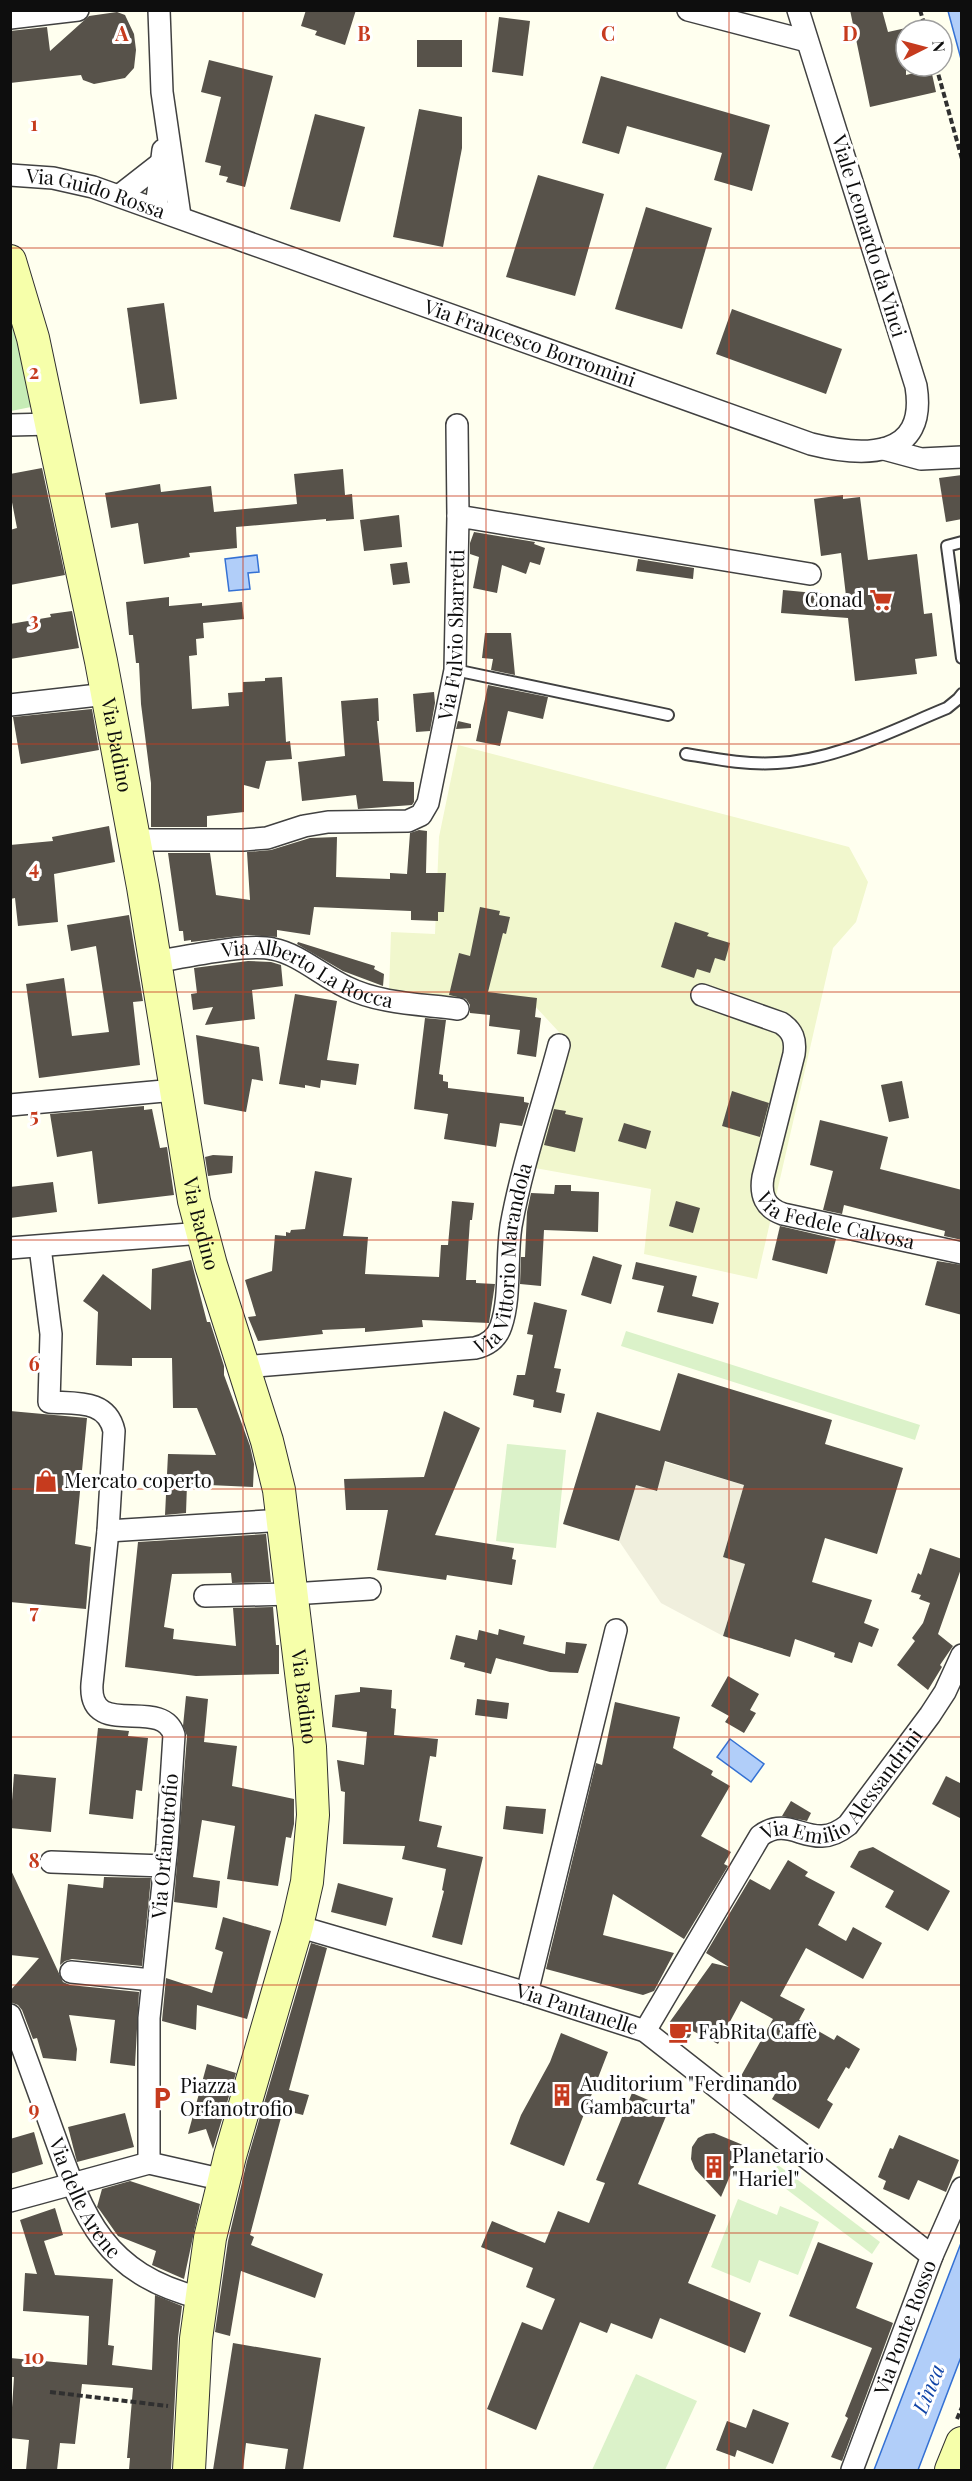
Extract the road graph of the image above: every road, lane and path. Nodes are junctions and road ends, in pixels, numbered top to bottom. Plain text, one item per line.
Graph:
1 (78, 10) edge
2 (159, 10) edge
3 (688, 10) edge
4 (798, 10) edge
5 (10, 18) edge
6 (807, 41) junction
7 (939, 78) edge
8 (166, 123) junction
9 (962, 159) edge
10 (161, 163) junction
11 (10, 175) edge
12 (120, 195) junction
13 (156, 208) junction
14 (180, 216) junction
15 (10, 261) edge
16 (52, 424) junction
17 (10, 425) edge
18 (457, 425) dead end
19 (884, 449) junction
20 (962, 457) edge
21 (458, 516) junction
22 (962, 542) edge
23 (810, 574) dead end
24 (962, 658) edge
25 (455, 670) junction
26 (107, 694) junction
27 (962, 694) edge
28 (10, 705) edge
29 (668, 716) dead end
30 (686, 754) dead end
31 (135, 840) junction
32 (155, 962) junction
33 (702, 994) dead end
34 (458, 1009) dead end
35 (560, 1045) dead end
36 (175, 1090) junction
37 (10, 1105) edge
38 (202, 1233) junction
39 (40, 1247) junction
40 (10, 1248) edge
41 (962, 1253) edge
42 (243, 1366) junction
43 (284, 1520) junction
44 (108, 1531) junction
45 (370, 1589) dead end
46 (292, 1594) junction
47 (205, 1596) dead end
48 (616, 1630) dead end
49 (962, 1655) edge
50 (51, 1862) dead end
51 (164, 1866) junction
52 (297, 1926) junction
53 (71, 1972) dead end
54 (152, 1980) junction
55 (527, 1993) junction
56 (10, 2015) edge
57 (645, 2031) junction
58 (19, 2064) edge
59 (149, 2163) junction
60 (224, 2180) junction
61 (72, 2184) junction
62 (962, 2188) edge
63 (10, 2201) edge
64 (932, 2256) junction
65 (200, 2298) junction
66 (50, 2392) dead end
67 (193, 2409) junction
68 (962, 2443) edge
69 (189, 2470) edge
70 (852, 2470) edge
71 (951, 2470) edge

1 - 5 street
2 - 8 street
3 - 6 street
4 - 6 street, Viale Leonardo da Vinci
6 - 19 street, Viale Leonardo da Vinci
7 - 9 path
8 - 10 street
8 - 14 street
10 - 12 street
10 - 13 street
11 - 12 street, Via Guido Rossa
12 - 13 street, Via Guido Rossa
13 - 14 street, Via Guido Rossa
14 - 19 street, Via Francesco Borromini
15 - 16 street, Via Badino
16 - 17 street
16 - 26 street, Via Badino
18 - 21 street, Via Fulvio Sbarretti
19 - 20 street
21 - 23 street
21 - 25 street, Via Fulvio Sbarretti
22 - 24 lane
25 - 29 lane
25 - 31 street, Via Fulvio Sbarretti
26 - 28 street
26 - 31 street, Via Badino
27 - 30 lane
31 - 32 street, Via Badino
32 - 34 street, Via Alberto La Rocca
32 - 36 street, Via Badino
33 - 41 street, Via Fedele Calvosa
35 - 42 street, Via Vittorio Marandola
36 - 37 street
36 - 38 street, Via Badino
38 - 39 street
38 - 42 street, Via Badino
39 - 40 street
39 - 44 street
42 - 43 street, Via Badino
43 - 44 street
43 - 46 street, Via Badino
44 - 51 street, Via Orfanotrofio
45 - 46 street
46 - 47 street
46 - 52 street, Via Badino
48 - 55 street
49 - 57 street, Via Emilio Alessandrini
50 - 51 street
51 - 54 street, Via Orfanotrofio
52 - 55 street, Via Pantanelle
52 - 60 street, Via Badino
53 - 54 street
54 - 59 street, Via Orfanotrofio
55 - 57 street, Via Pantanelle
56 - 58 street, Via delle Arene
57 - 64 street, Via Pantanelle
58 - 61 street, Via delle Arene
59 - 60 street
59 - 61 street
60 - 65 street, Via Badino
61 - 63 street
61 - 65 street, Via delle Arene
62 - 64 street, Via Ponte Rosso
64 - 70 street, Via Ponte Rosso
65 - 67 street, Via Badino
66 - 67 path
67 - 69 street, Via Badino
68 - 71 street

